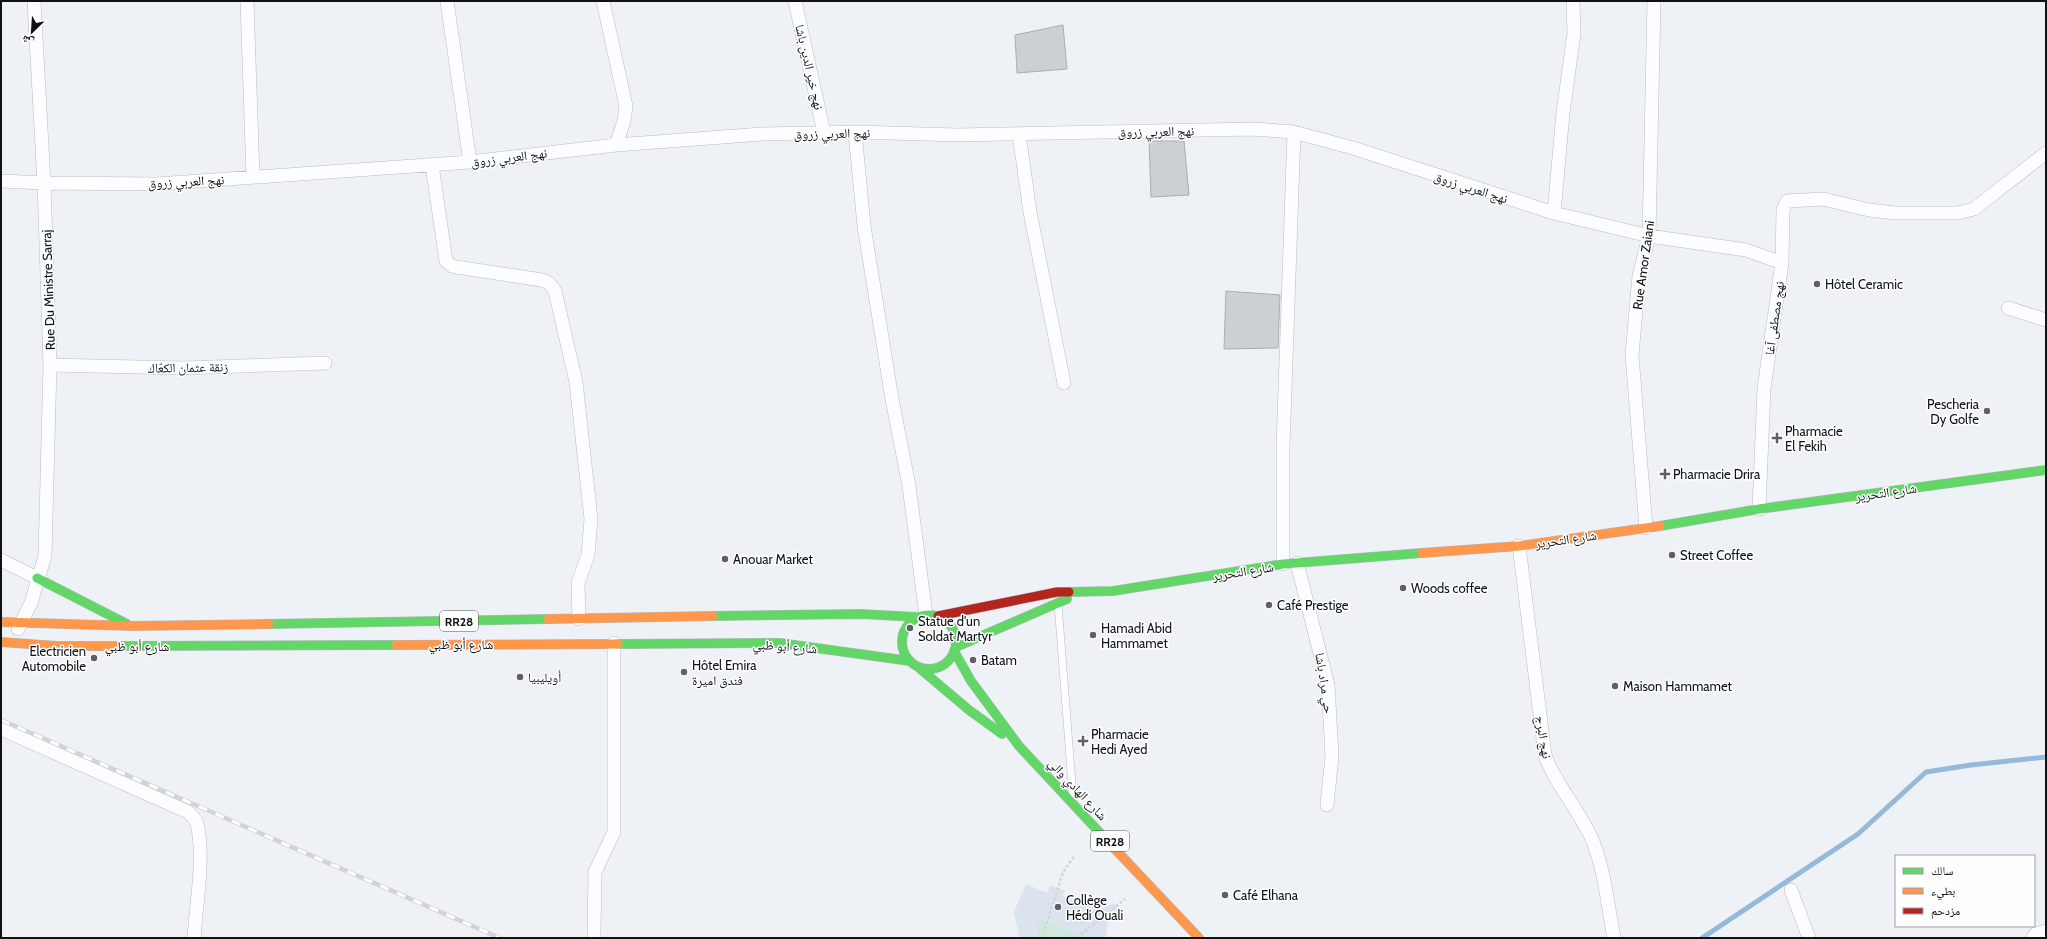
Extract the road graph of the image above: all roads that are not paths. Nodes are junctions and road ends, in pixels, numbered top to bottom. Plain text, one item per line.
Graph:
1 (34, 1) edge
2 (247, 1) edge
3 (447, 1) edge
4 (603, 1) edge
5 (795, 1) edge
6 (1573, 1) edge
7 (1654, 1) edge
8 (855, 132) junction
9 (1294, 132) junction
10 (824, 133) junction
11 (1019, 134) junction
12 (616, 145) junction
13 (2046, 153) edge
14 (470, 162) junction
15 (432, 165) junction
16 (254, 177) junction
17 (1, 181) edge
18 (44, 184) junction
19 (1554, 213) junction
20 (1650, 236) junction
21 (1782, 263) junction
22 (2008, 308) dead end
23 (2046, 320) edge
24 (325, 363) dead end
25 (50, 366) junction
26 (1064, 383) dead end
27 (2046, 470) edge
28 (1759, 509) junction
29 (1646, 528) junction
30 (1519, 546) junction
31 (1, 560) edge
32 (1298, 563) junction
33 (1283, 564) junction
34 (37, 578) junction
35 (1057, 597) junction
36 (927, 616) junction
37 (579, 619) junction
38 (1, 622) edge
39 (20, 624) junction
40 (132, 626) junction
41 (498, 632) junction
42 (6, 643) edge
43 (614, 643) junction
44 (955, 649) junction
45 (910, 661) junction
46 (918, 667) junction
47 (1, 729) edge
48 (1019, 746) junction
49 (1074, 803) junction
50 (1327, 805) dead end
51 (1791, 890) dead end
52 (2046, 931) edge
53 (594, 934) dead end
54 (194, 938) edge
55 (1199, 938) edge
56 (1614, 938) edge
57 (1809, 938) edge
58 (2033, 938) edge

1 - 18 street, Rue Du Ministre Sarraj
2 - 16 street
3 - 14 street
4 - 12 street
5 - 10 street, نهج خير الدين باشا
6 - 19 street
7 - 20 street, Rue Amor Zaiani
8 - 10 street, نهج العربي زروق
8 - 11 street, نهج العربي زروق
8 - 36 street
9 - 11 street, نهج العربي زروق
9 - 19 street, نهج العربي زروق
9 - 33 street
10 - 12 street, نهج العربي زروق
11 - 26 street
12 - 14 street, نهج العربي زروق
13 - 21 street
14 - 15 street, نهج العربي زروق
15 - 16 street, نهج العربي زروق
15 - 37 street
16 - 18 street, نهج العربي زروق
17 - 18 street, نهج العربي زروق
18 - 25 street, Rue Du Ministre Sarraj
19 - 20 street, نهج العربي زروق
20 - 21 street, نهج مصطفى آغا
20 - 29 street, Rue Amor Zaiani
21 - 28 street, نهج مصطفى آغا
22 - 23 street
24 - 25 street, زنقة عثمان الكعّاك
25 - 34 street, Rue Du Ministre Sarraj
27 - 28 main road, شارع التحرير
28 - 29 main road, شارع التحرير
29 - 30 main road, شارع التحرير
30 - 32 main road, شارع التحرير
30 - 56 street, نهج البرج
31 - 34 street
32 - 33 main road, شارع التحرير
32 - 50 street, حي مراد باشا
33 - 35 main road, شارع التحرير
34 - 39 street, Rue Du Ministre Sarraj
34 - 40 main road
35 - 36 main road, شارع التحرير
35 - 44 main road, شارع التحرير
35 - 49 lane
36 - 37 main road, شارع أبو ظبي / RR28
36 - 44 main road, RR28
36 - 45 main road, RR28
37 - 41 main road, شارع أبو ظبي / RR28
38 - 39 main road, شارع أبو ظبي / RR28
39 - 40 main road, شارع أبو ظبي / RR28
39 - 42 street, شارع أبو ظبي
40 - 41 main road, شارع أبو ظبي / RR28
41 - 42 main road, شارع أبو ظبي / RR28
41 - 43 main road, شارع أبو ظبي / RR28
43 - 45 main road, شارع أبو ظبي / RR28
43 - 53 street
44 - 46 main road
44 - 48 main road, شارع الهادي والي / RR28
45 - 46 main road, RR28
46 - 48 main road, شارع الهادي والي / RR28
47 - 54 street
48 - 49 main road, شارع الهادي والي / RR28
49 - 55 main road, شارع الهادي والي / RR28
51 - 57 street
52 - 58 street

